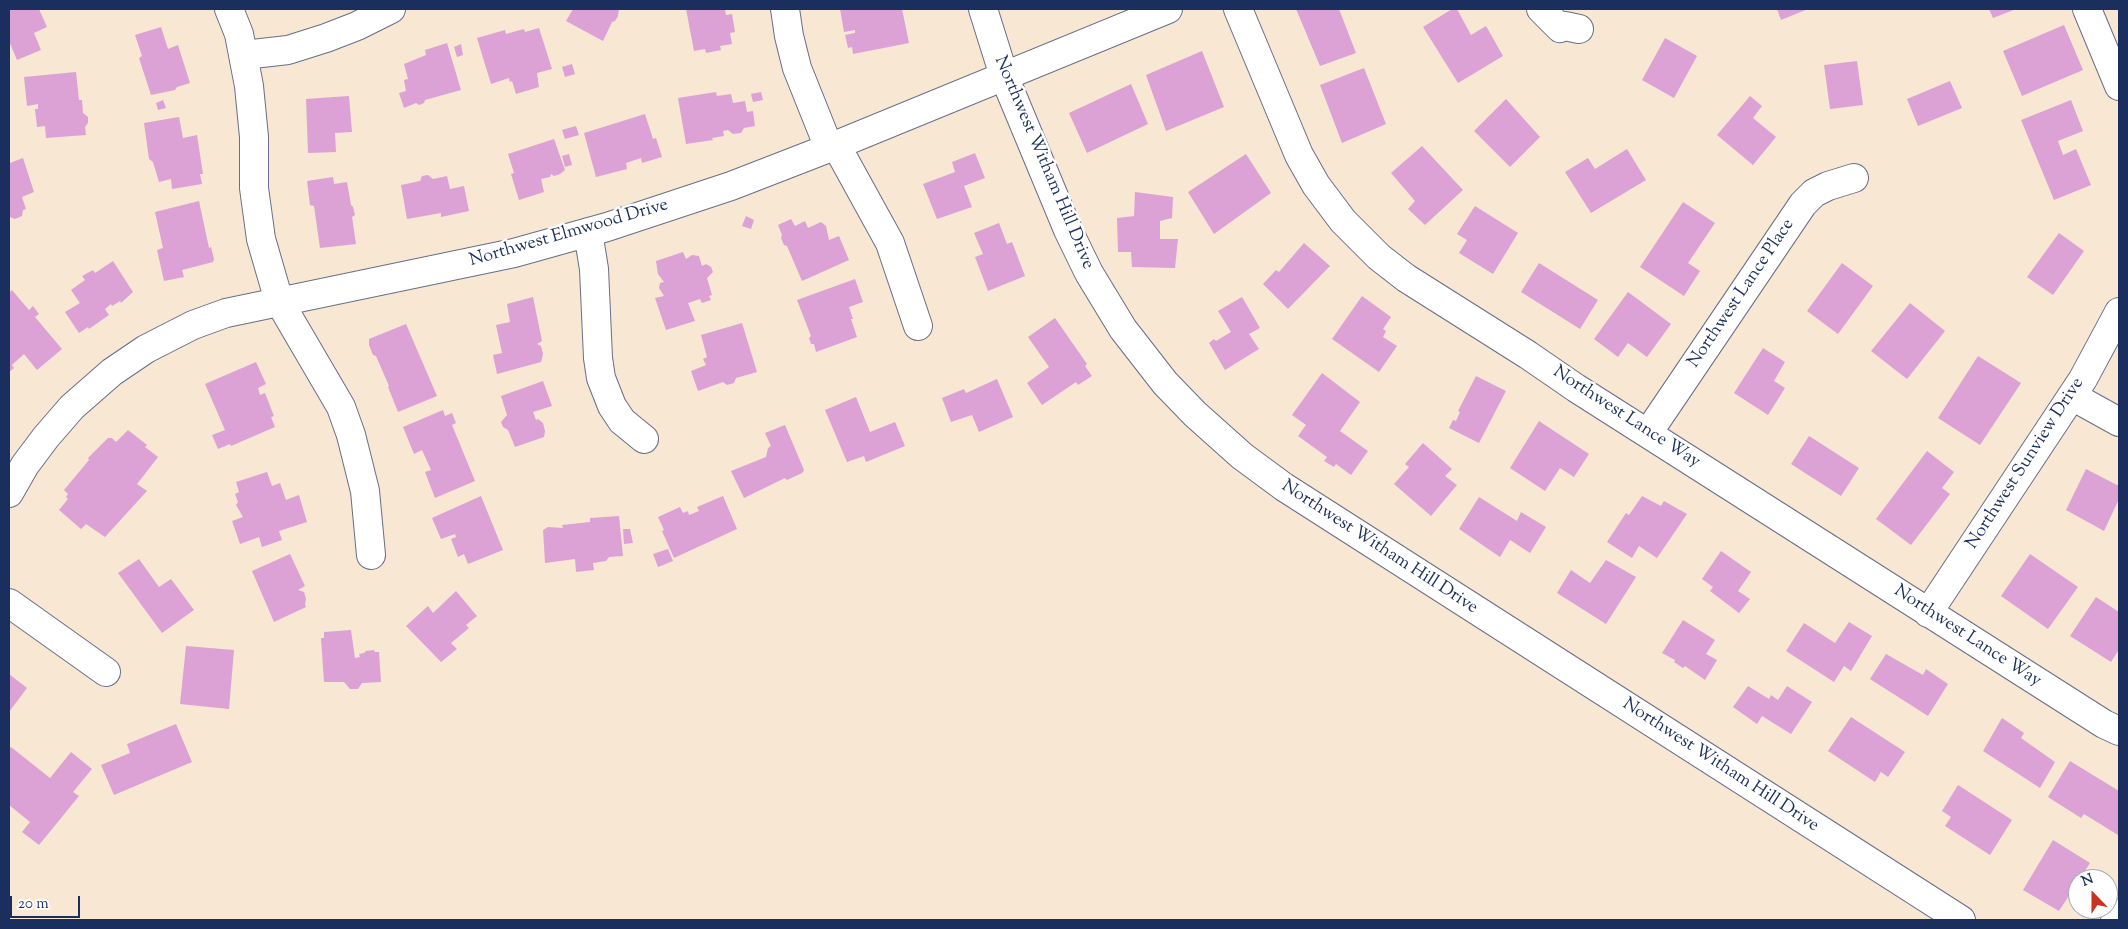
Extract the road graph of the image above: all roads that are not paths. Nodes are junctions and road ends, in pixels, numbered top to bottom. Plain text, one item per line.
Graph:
1 (229, 9) edge
2 (391, 9) edge
3 (785, 9) edge
4 (982, 9) edge
5 (1168, 9) edge
6 (1238, 9) edge
7 (1541, 9) edge
8 (2087, 9) edge
9 (1579, 29) dead end
10 (244, 55) junction
11 (1004, 76) junction
12 (2119, 86) edge
13 (832, 147) junction
14 (1854, 178) dead end
15 (588, 232) junction
16 (279, 301) junction
17 (2119, 312) edge
18 (918, 326) dead end
19 (2072, 396) junction
20 (2119, 422) edge
21 (1648, 433) junction
22 (644, 439) dead end
23 (9, 493) edge
24 (371, 555) dead end
25 (9, 603) edge
26 (1928, 613) junction
27 (106, 672) dead end
28 (2119, 731) edge
29 (2119, 913) edge
30 (1961, 920) edge
31 (2115, 920) edge

1 - 10 street
2 - 10 street
3 - 13 street
4 - 11 street, Northwest Witham Hill Drive
5 - 11 street, Northwest Elmwood Drive
6 - 21 street, Northwest Lance Way
7 - 9 street
8 - 12 street
10 - 16 street
11 - 13 street, Northwest Elmwood Drive
11 - 30 street, Northwest Witham Hill Drive
13 - 15 street, Northwest Elmwood Drive
13 - 18 street
14 - 21 street, Northwest Lance Place
15 - 16 street, Northwest Elmwood Drive
15 - 22 street
16 - 23 street, Northwest Elmwood Drive
16 - 24 street
17 - 19 street, Northwest Sunview Drive
19 - 20 street
19 - 26 street, Northwest Sunview Drive
21 - 26 street, Northwest Lance Way
25 - 27 street
26 - 28 street, Northwest Lance Way
29 - 31 street

